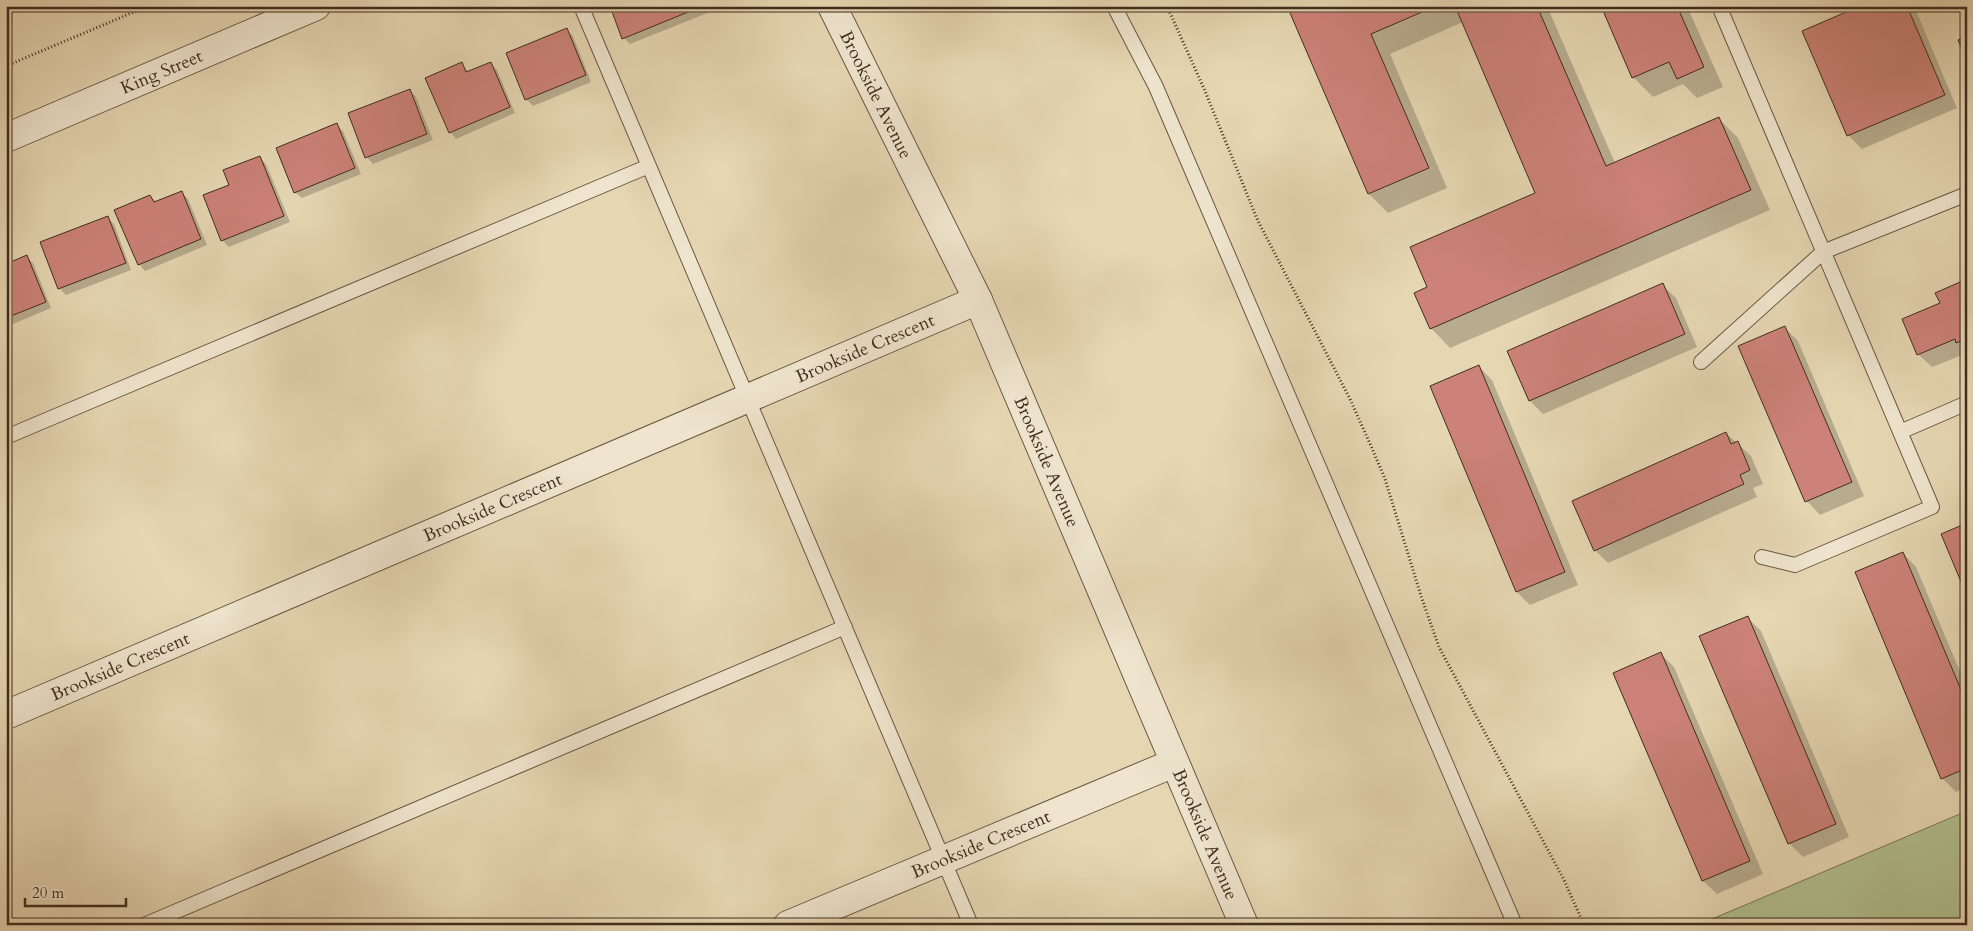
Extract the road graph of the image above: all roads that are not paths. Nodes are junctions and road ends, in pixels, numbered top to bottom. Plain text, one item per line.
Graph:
1 (316, 6) edge
2 (581, 6) edge
3 (832, 6) edge
4 (1114, 6) edge
5 (1719, 6) edge
6 (6, 138) edge
7 (649, 166) junction
8 (1967, 194) edge
9 (1823, 252) junction
10 (978, 300) junction
11 (1701, 362) dead end
12 (747, 397) junction
13 (1967, 404) edge
14 (1900, 432) junction
15 (6, 437) edge
16 (1762, 557) dead end
17 (845, 627) junction
18 (6, 715) edge
19 (1174, 763) junction
20 (943, 859) junction
21 (144, 925) edge
22 (788, 925) edge
23 (971, 925) edge
24 (1244, 925) edge
25 (1515, 925) edge

1 - 6 street, King Street
2 - 7 lane
3 - 10 street, Brookside Avenue
4 - 25 lane
5 - 9 lane
7 - 12 lane
7 - 15 lane
8 - 9 lane
9 - 11 lane
9 - 14 lane
10 - 12 street, Brookside Crescent
10 - 19 street, Brookside Avenue
12 - 17 lane
12 - 18 street, Brookside Crescent
13 - 14 lane
14 - 16 lane
17 - 20 lane
17 - 21 lane
19 - 20 street, Brookside Crescent
19 - 24 street, Brookside Avenue
20 - 22 street, Brookside Crescent
20 - 23 lane

